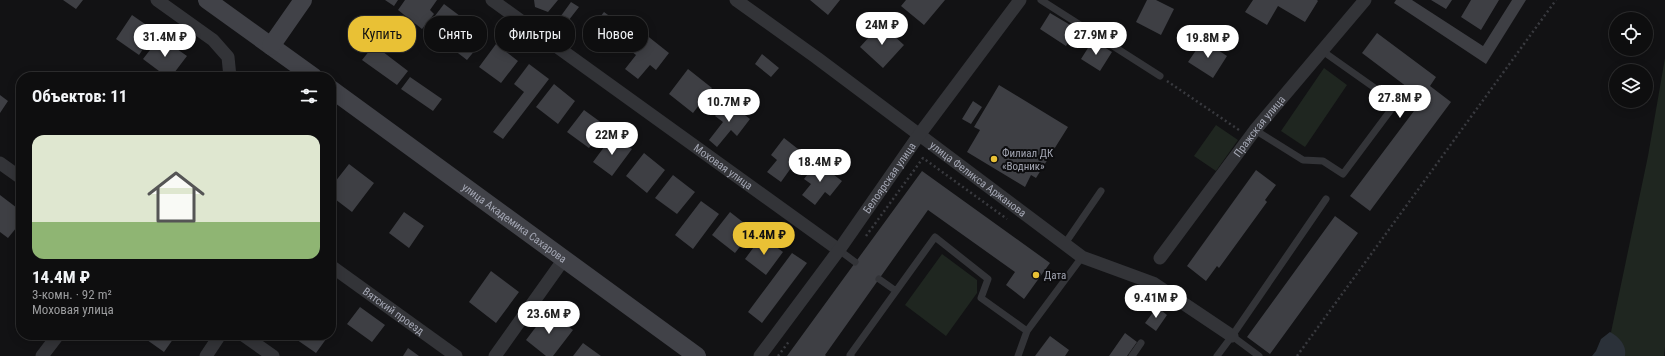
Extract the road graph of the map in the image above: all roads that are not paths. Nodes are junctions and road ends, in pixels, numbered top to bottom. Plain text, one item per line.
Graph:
1 (157, 0) edge
2 (207, 0) edge
3 (303, 0) edge
4 (492, 0) edge
5 (736, 0) edge
6 (1020, 0) edge
7 (1041, 0) edge
8 (1365, 0) edge
9 (271, 46) junction
10 (1321, 50) junction
11 (230, 72) edge
12 (307, 72) edge
13 (1160, 76) road end
14 (336, 93) edge
15 (1252, 134) junction
16 (919, 135) junction
17 (0, 163) edge
18 (16, 174) edge
19 (1101, 191) dead end
20 (1326, 199) dead end
21 (1064, 245) junction
22 (838, 250) junction
23 (1082, 257) junction
24 (1160, 258) dead end
25 (564, 259) junction
26 (855, 262) dead end
27 (336, 270) edge
28 (879, 279) dead end
29 (896, 291) junction
30 (1027, 331) junction
31 (1232, 336) junction
32 (54, 340) edge
33 (217, 340) edge
34 (250, 340) edge
35 (1141, 342) dead end
36 (42, 356) edge
37 (206, 356) edge
38 (273, 356) edge
39 (456, 356) edge
40 (494, 356) edge
41 (697, 356) edge
42 (760, 356) edge
43 (851, 356) edge
44 (1018, 356) edge
45 (1132, 356) edge
46 (1217, 356) edge
47 (1259, 356) edge

1 - 11 street
2 - 9 street
3 - 9 street
4 - 22 street, Моховая улица
5 - 16 street, улица Феликса Аржанова
6 - 16 street, Белоярская улица
7 - 13 lane
8 - 10 street, Пражская улица
9 - 12 street
10 - 15 street, Пражская улица
10 - 15 lane
14 - 25 street, улица Академика Сахарова
15 - 24 street, Пражская улица
16 - 21 street, улица Феликса Аржанова
16 - 22 street, Белоярская улица
17 - 18 street
19 - 21 lane
20 - 31 lane
21 - 23 street, улица Феликса Аржанова
22 - 26 lane
22 - 42 street, Белоярская улица
23 - 30 lane
23 - 31 street, улица Феликса Аржанова
25 - 40 street
25 - 41 street, улица Академика Сахарова
27 - 39 street, Вятский проезд
28 - 29 lane
29 - 30 lane
29 - 43 lane
30 - 44 lane
31 - 46 lane
31 - 47 lane
32 - 36 street
33 - 37 street
34 - 38 street
35 - 45 lane

